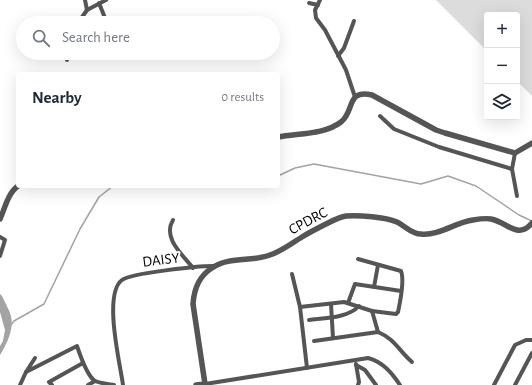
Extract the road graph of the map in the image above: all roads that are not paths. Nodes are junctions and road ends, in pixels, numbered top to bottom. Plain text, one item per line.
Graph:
1 (85, 0) edge
2 (106, 0) edge
3 (320, 0) edge
4 (99, 3) junction
5 (309, 3) dead end
6 (318, 5) junction
7 (87, 10) junction
8 (83, 16) edge
9 (104, 16) edge
10 (354, 21) dead end
11 (338, 56) junction
12 (356, 97) junction
13 (380, 116) dead end
14 (280, 137) edge
15 (532, 143) edge
16 (515, 152) junction
17 (512, 168) junction
18 (16, 188) edge
19 (517, 196) dead end
20 (0, 219) edge
21 (173, 220) dead end
22 (532, 224) edge
23 (0, 237) edge
24 (0, 256) edge
25 (358, 259) dead end
26 (378, 265) junction
27 (213, 266) junction
28 (193, 268) junction
29 (292, 274) dead end
30 (374, 287) junction
31 (401, 291) junction
32 (348, 303) junction
33 (331, 304) junction
34 (360, 306) junction
35 (300, 307) junction
36 (372, 311) junction
37 (332, 317) junction
38 (309, 320) dead end
39 (378, 332) junction
40 (333, 338) junction
41 (532, 340) edge
42 (314, 341) dead end
43 (532, 353) edge
44 (35, 358) dead end
45 (356, 362) junction
46 (412, 362) dead end
47 (84, 363) junction
48 (307, 368) junction
49 (26, 372) junction
50 (95, 381) junction
51 (205, 384) junction
52 (359, 384) edge
53 (20, 385) edge
54 (52, 385) edge
55 (88, 385) edge
56 (114, 385) edge
57 (123, 385) edge
58 (196, 385) edge
59 (376, 385) edge
60 (400, 385) edge
61 (494, 385) edge
62 (516, 385) edge

1 - 7 street
2 - 4 street
3 - 6 street
4 - 7 street
4 - 9 street
5 - 6 street
6 - 11 street
7 - 8 street
10 - 11 street
11 - 12 street
12 - 14 street
12 - 16 street
13 - 17 street
15 - 16 street
16 - 17 street
17 - 19 street
18 - 20 street
21 - 28 street
22 - 27 street, CPDRC
23 - 24 street
25 - 26 street
26 - 30 street
26 - 31 street
27 - 28 street, DAISY
27 - 51 street
28 - 57 street, DAISY
29 - 35 street
30 - 31 street
30 - 32 street
31 - 36 street
32 - 33 street
32 - 34 street
33 - 35 street
33 - 37 street
34 - 36 street
34 - 37 street
35 - 48 street
36 - 39 street
37 - 38 street
37 - 40 street
39 - 40 street
39 - 46 street
40 - 42 street
41 - 61 street
43 - 62 street
44 - 49 street
45 - 48 street
45 - 52 street
45 - 59 street
45 - 60 street
47 - 49 street
47 - 50 street
47 - 54 street
48 - 51 street
49 - 53 street
50 - 55 street
50 - 56 street
51 - 58 street

